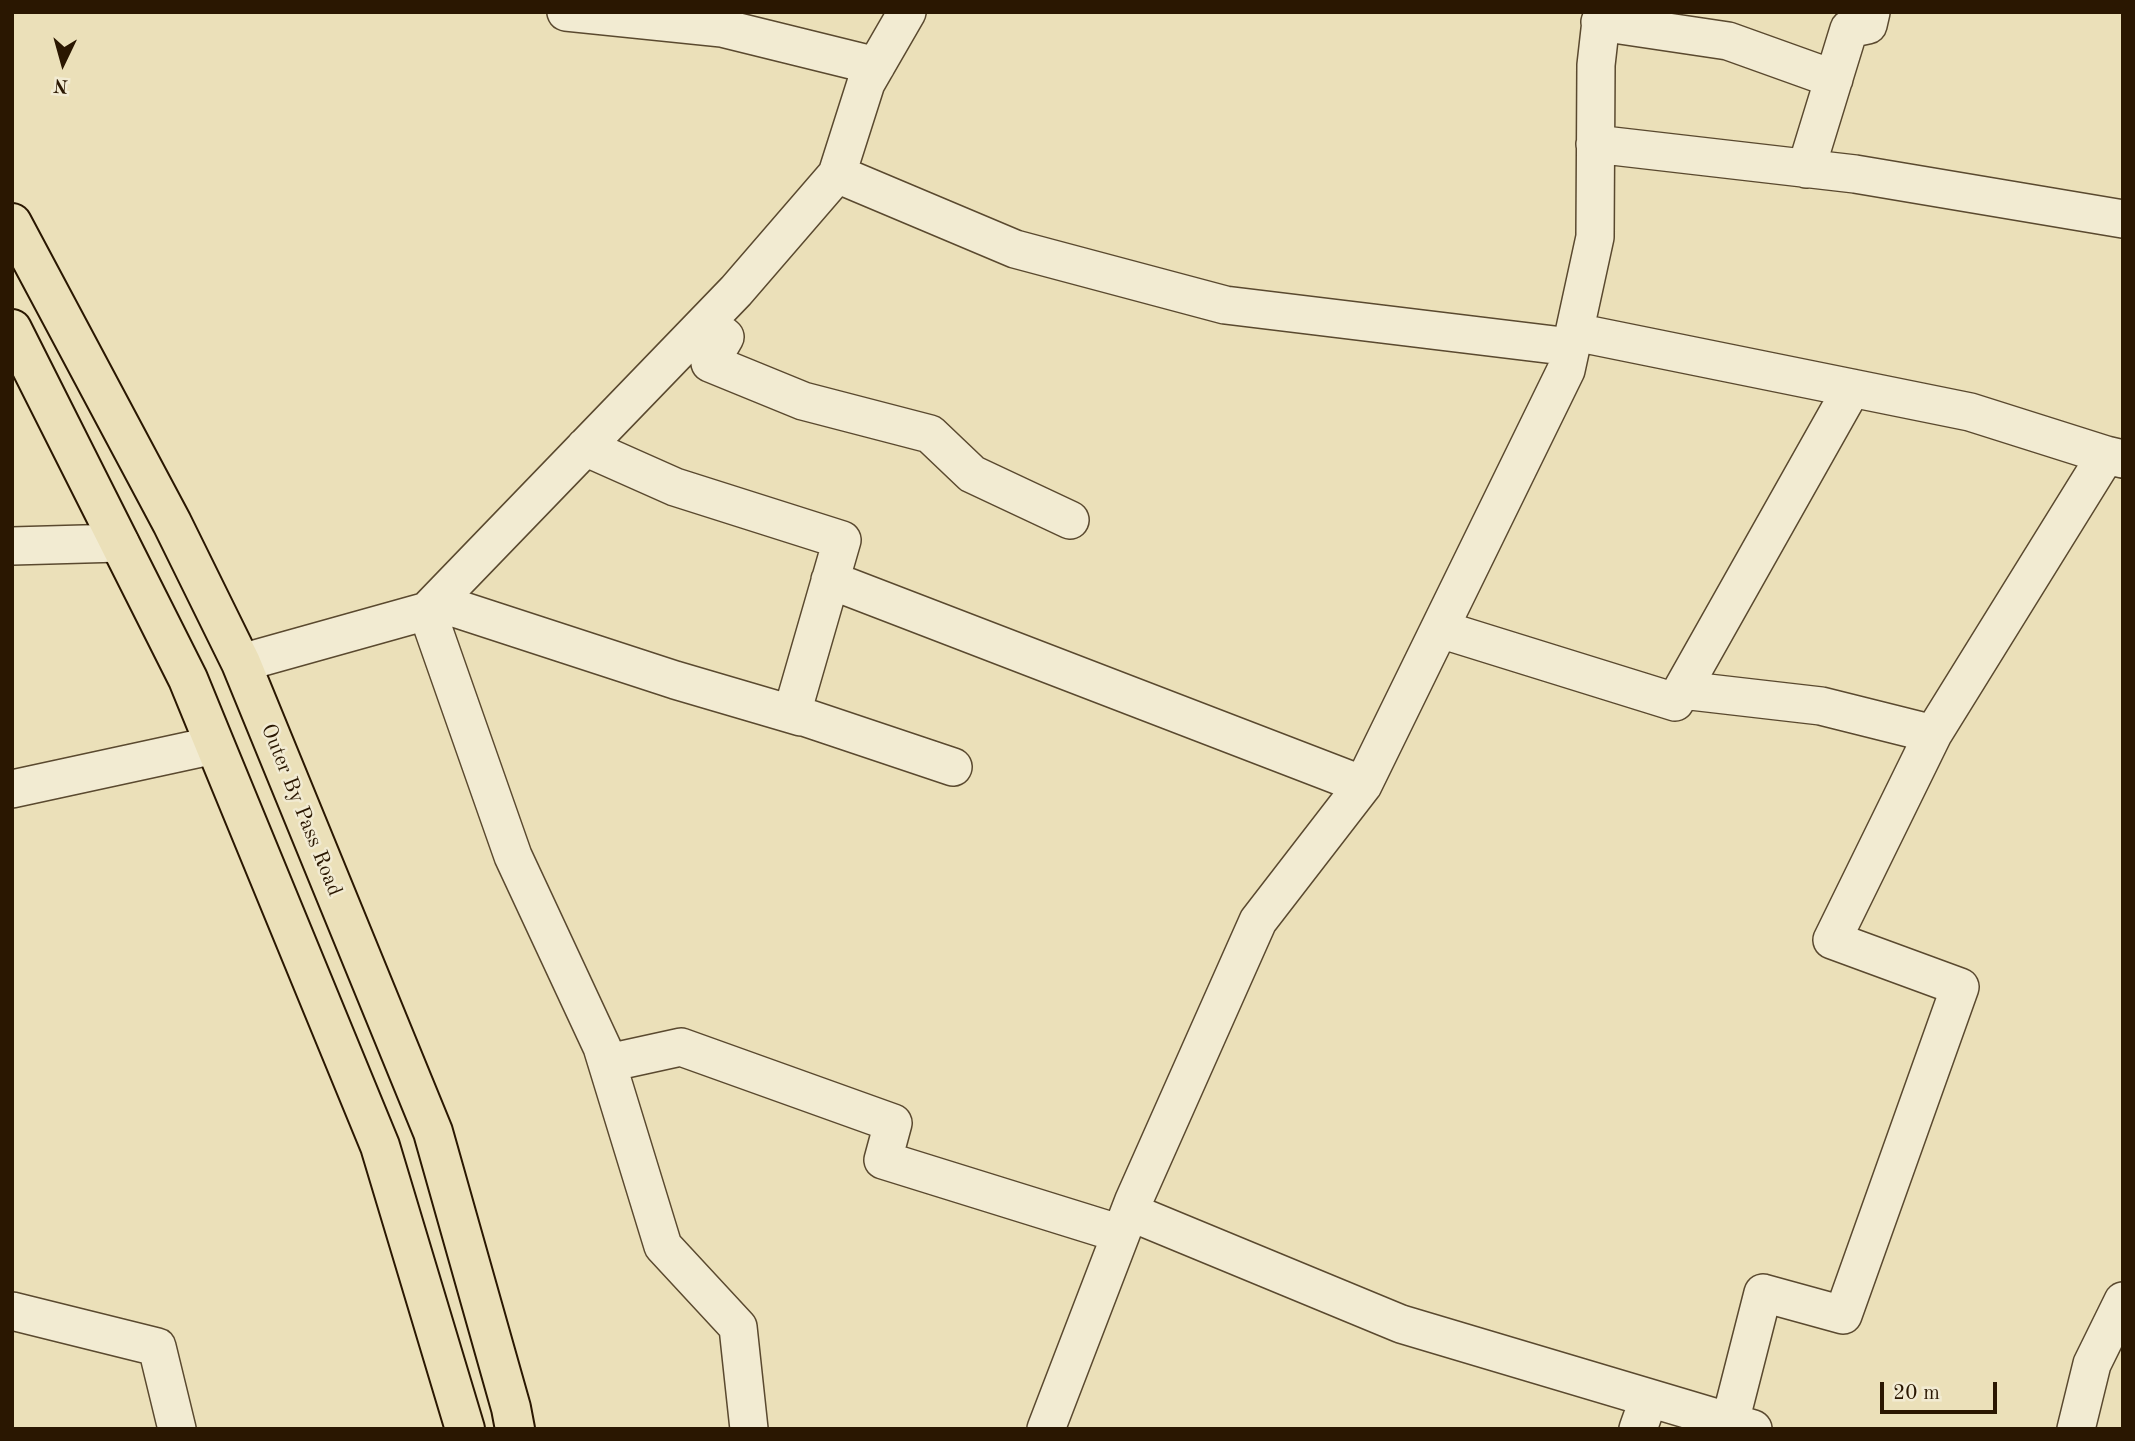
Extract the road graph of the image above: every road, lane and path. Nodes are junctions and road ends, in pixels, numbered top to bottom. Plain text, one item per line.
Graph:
1 (566, 12) edge
2 (907, 12) edge
3 (1871, 12) edge
4 (1601, 17) edge
5 (876, 66) junction
6 (1834, 79) junction
7 (1595, 144) junction
8 (1807, 169) junction
9 (837, 174) junction
10 (2123, 219) edge
11 (12, 223) edge
12 (707, 322) junction
13 (12, 329) edge
14 (1573, 339) junction
15 (1852, 388) junction
16 (585, 447) junction
17 (2114, 457) edge
18 (1070, 520) dead end
19 (120, 543) junction
20 (12, 546) edge
21 (830, 580) junction
22 (431, 606) junction
23 (1440, 629) junction
24 (241, 663) junction
25 (1682, 690) junction
26 (802, 717) junction
27 (1933, 734) junction
28 (215, 745) junction
29 (953, 767) dead end
30 (1363, 785) junction
31 (12, 789) edge
32 (608, 1063) junction
33 (1125, 1223) junction
34 (2123, 1301) edge
35 (12, 1311) edge
36 (1644, 1413) edge
37 (1742, 1426) edge
38 (177, 1429) edge
39 (466, 1429) edge
40 (514, 1429) edge
41 (749, 1429) edge
42 (1046, 1429) edge
43 (2076, 1429) edge

1 - 5 street
2 - 5 street
3 - 6 street
4 - 6 street
4 - 7 street
5 - 9 street
6 - 8 street
7 - 8 street
7 - 14 street
8 - 10 street
9 - 12 street
9 - 14 street
11 - 24 main road, Outer By Pass Road
12 - 16 street
12 - 18 street
13 - 19 main road
14 - 15 street
14 - 23 street
15 - 17 street
15 - 25 street
16 - 21 street
16 - 22 street
17 - 27 street
19 - 20 street
19 - 28 main road
21 - 26 street
21 - 30 street
22 - 24 street
22 - 26 street
22 - 32 street
23 - 25 street
23 - 30 street
24 - 40 main road, Outer By Pass Road
25 - 27 street
26 - 29 street
27 - 37 street
28 - 31 street
28 - 39 main road
30 - 33 street
32 - 33 street
32 - 41 street
33 - 36 street
33 - 42 street
34 - 43 street
35 - 38 street
36 - 37 street

